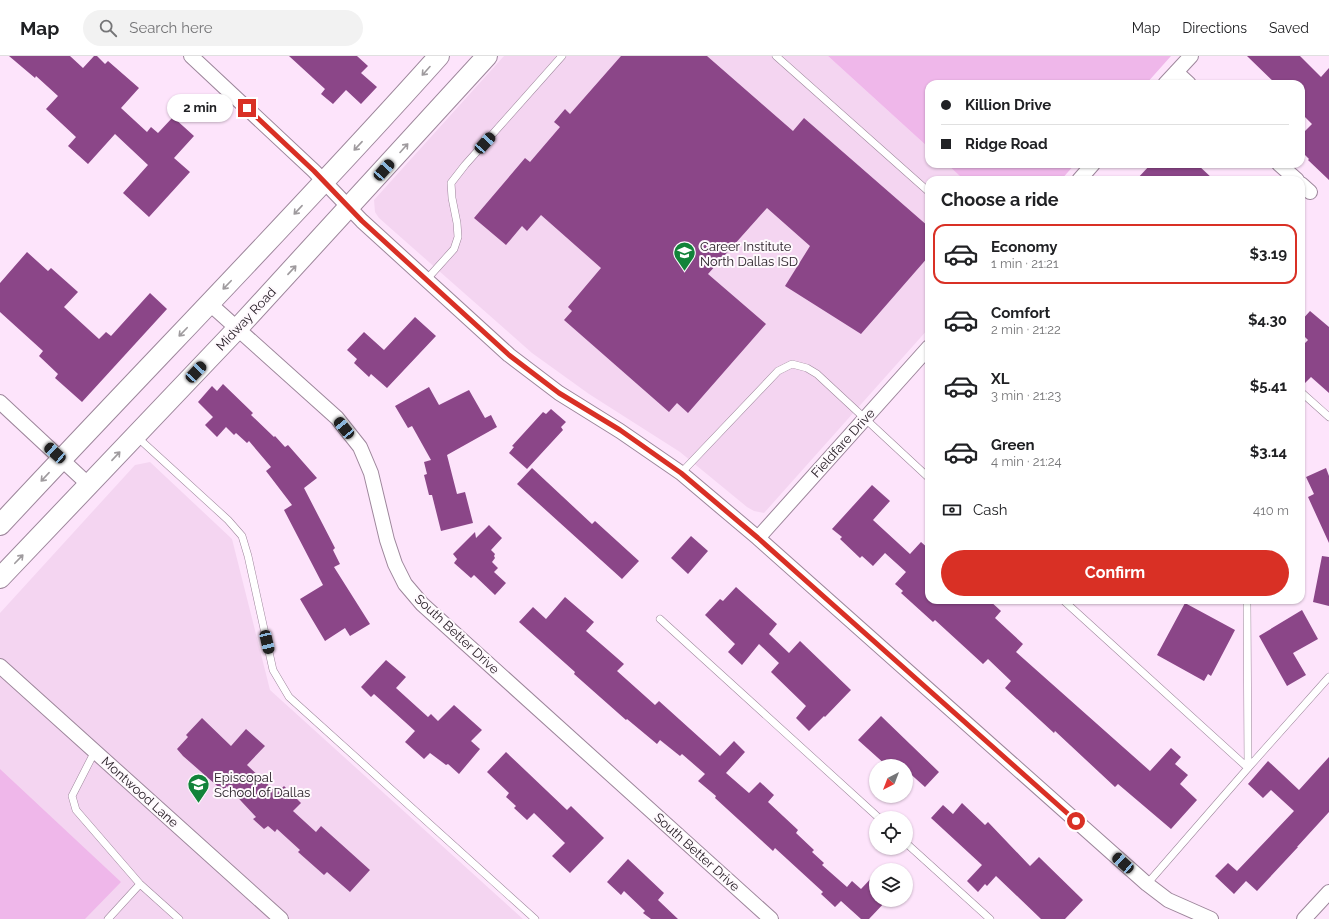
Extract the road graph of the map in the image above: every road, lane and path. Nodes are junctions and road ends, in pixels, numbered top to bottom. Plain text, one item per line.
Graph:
1 (191, 56) edge
2 (439, 56) edge
3 (487, 56) edge
4 (562, 56) edge
5 (776, 56) edge
6 (1191, 56) edge
7 (1176, 72) junction
8 (1169, 80) edge
9 (1185, 80) edge
10 (1090, 168) edge
11 (1284, 168) edge
12 (1082, 176) edge
13 (1292, 176) edge
14 (324, 182) junction
15 (925, 188) edge
16 (349, 208) junction
17 (427, 279) junction
18 (210, 304) junction
19 (237, 329) junction
20 (925, 352) edge
21 (1305, 396) edge
22 (0, 402) edge
23 (1329, 417) edge
24 (865, 419) junction
25 (136, 436) junction
26 (62, 459) junction
27 (681, 473) junction
28 (925, 474) edge
29 (90, 484) junction
30 (0, 525) edge
31 (758, 538) junction
32 (0, 578) edge
33 (1068, 604) edge
34 (1247, 604) edge
35 (660, 619) dead end
36 (0, 666) edge
37 (1329, 677) edge
38 (95, 751) junction
39 (1248, 768) junction
40 (871, 811) edge
41 (913, 849) edge
42 (140, 884) junction
43 (1147, 884) junction
44 (1329, 892) edge
45 (108, 919) edge
46 (179, 919) edge
47 (281, 919) edge
48 (535, 919) edge
49 (771, 919) edge
50 (990, 919) edge
51 (1211, 919) edge
52 (1304, 919) edge

1 - 14 street
2 -> 14 main road
16 -> 3 main road, Midway Road
4 - 17 lane
5 - 15 lane
6 - 7 street
7 - 8 street
7 - 9 street
10 - 12 street
11 - 13 street
14 - 16 street
14 -> 18 main road
16 - 17 street
19 -> 16 main road, Midway Road
17 - 27 street
18 - 19 street, South Better Drive
18 -> 26 main road
19 - 25 main road, Midway Road
19 - 49 street, South Better Drive
20 - 24 street, Fieldfare Drive
21 - 23 lane
22 - 26 street
24 - 27 lane
24 - 28 lane
24 - 31 street, Fieldfare Drive
29 -> 25 main road, Midway Road
25 - 48 lane
26 - 29 street
26 -> 30 main road
27 - 31 street
32 -> 29 main road, Midway Road
31 - 43 street
33 - 39 lane
34 - 39 lane
35 - 40 lane
36 - 38 street, Montwood Lane
37 - 39 lane
38 - 42 lane
38 - 47 street, Montwood Lane
39 - 43 lane
41 - 50 lane
42 - 45 lane
42 - 46 lane
43 - 51 street
44 - 52 street

